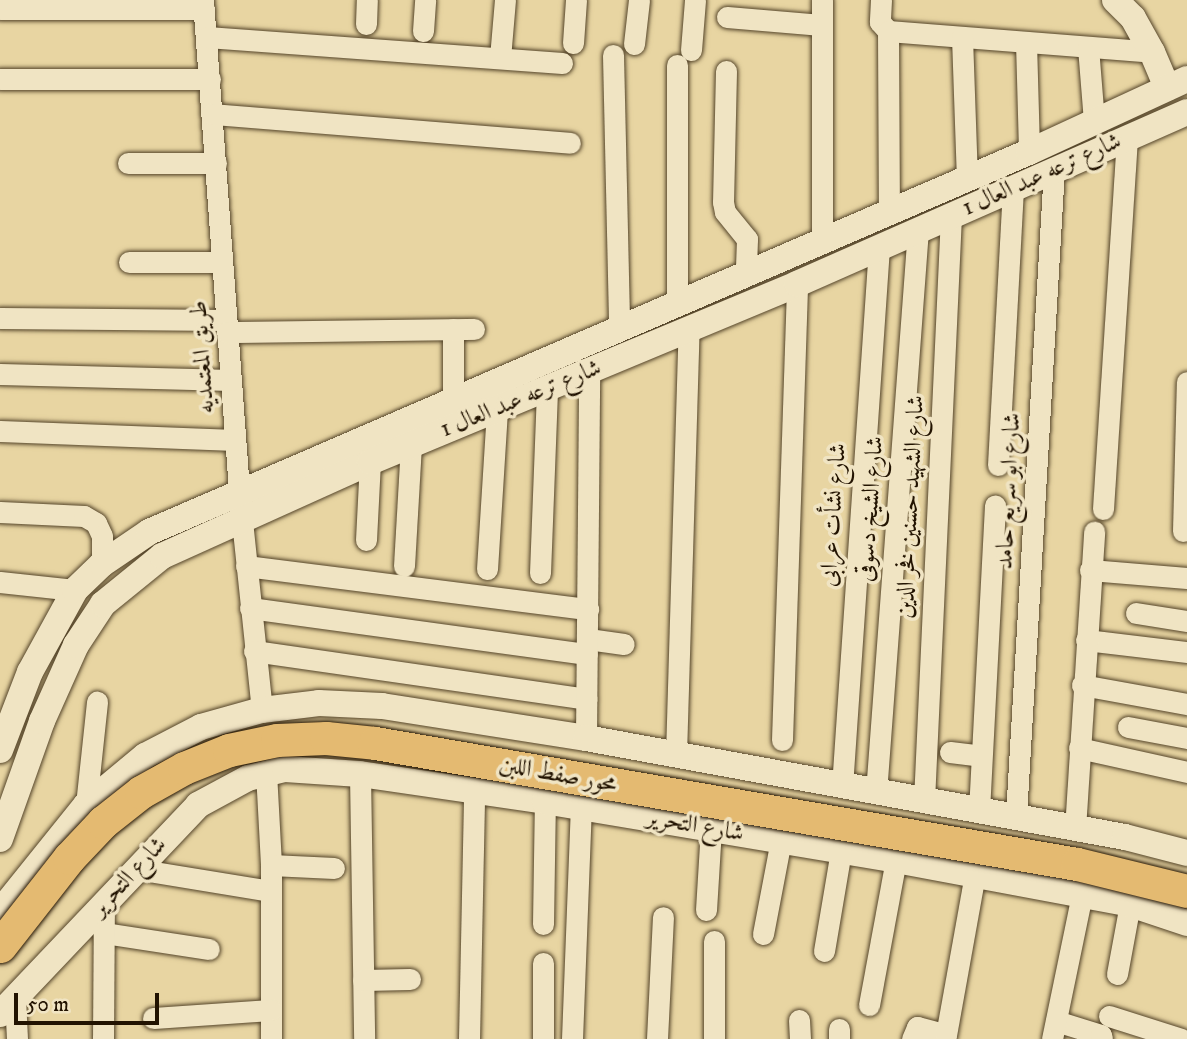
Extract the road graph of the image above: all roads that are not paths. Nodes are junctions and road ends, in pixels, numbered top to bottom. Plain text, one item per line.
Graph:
1 (367, 0) edge
2 (425, 0) edge
3 (505, 0) edge
4 (576, 0) edge
5 (639, 0) edge
6 (695, 0) edge
7 (822, 0) edge
8 (881, 0) edge
9 (1115, 0) edge
10 (203, 4) edge
11 (0, 9) edge
12 (727, 17) dead end
13 (366, 24) dead end
14 (822, 25) junction
15 (422, 31) dead end
16 (888, 31) junction
17 (207, 37) junction
18 (962, 37) junction
19 (1026, 42) junction
20 (573, 43) dead end
21 (634, 44) dead end
22 (1088, 47) junction
23 (1152, 52) junction
24 (613, 55) dead end
25 (500, 58) junction
26 (562, 63) dead end
27 (726, 71) dead end
28 (0, 79) edge
29 (210, 79) junction
30 (1177, 83) edge
31 (1143, 99) junction
32 (1187, 112) edge
33 (212, 114) junction
34 (1094, 122) junction
35 (1156, 125) junction
36 (1127, 137) junction
37 (570, 143) dead end
38 (1029, 152) junction
39 (128, 163) dead end
40 (216, 163) junction
41 (1054, 168) junction
42 (967, 178) junction
43 (1013, 187) junction
44 (890, 212) junction
45 (951, 215) junction
46 (918, 229) junction
47 (822, 242) junction
48 (879, 247) junction
49 (130, 262) dead end
50 (222, 262) junction
51 (746, 274) junction
52 (797, 284) junction
53 (677, 303) junction
54 (0, 318) edge
55 (227, 326) junction
56 (619, 328) junction
57 (689, 329) junction
58 (589, 371) junction
59 (0, 374) edge
60 (231, 380) junction
61 (1187, 382) edge
62 (547, 388) junction
63 (453, 399) junction
64 (497, 409) junction
65 (0, 431) edge
66 (236, 440) junction
67 (411, 445) junction
68 (1185, 447) edge
69 (370, 462) junction
70 (998, 465) dead end
71 (241, 505) junction
72 (995, 505) dead end
73 (1103, 509) dead end
74 (0, 512) edge
75 (1183, 531) dead end
76 (1094, 532) dead end
77 (366, 540) dead end
78 (102, 564) junction
79 (246, 566) junction
80 (404, 566) dead end
81 (487, 569) dead end
82 (1090, 570) junction
83 (540, 573) dead end
84 (1187, 578) edge
85 (0, 582) edge
86 (75, 590) junction
87 (250, 608) junction
88 (588, 609) junction
89 (1136, 613) dead end
90 (1187, 621) edge
91 (1086, 640) junction
92 (624, 645) dead end
93 (588, 647) junction
94 (254, 651) junction
95 (1187, 652) edge
96 (1082, 685) junction
97 (587, 699) junction
98 (97, 702) dead end
99 (1187, 704) edge
100 (262, 710) junction
101 (6, 716) edge
102 (1128, 727) dead end
103 (586, 738) junction
104 (1187, 738) edge
105 (782, 740) dead end
106 (1079, 748) junction
107 (0, 750) edge
108 (950, 752) dead end
109 (676, 755) junction
110 (981, 756) junction
111 (266, 772) junction
112 (1187, 772) edge
113 (360, 774) junction
114 (842, 787) junction
115 (474, 790) junction
116 (876, 793) junction
117 (545, 801) junction
118 (923, 801) junction
119 (86, 805) junction
120 (581, 807) junction
121 (979, 811) junction
122 (1016, 816) junction
123 (711, 829) junction
124 (1074, 829) junction
125 (0, 839) edge
126 (781, 841) junction
127 (841, 843) junction
128 (1187, 853) edge
129 (896, 860) junction
130 (271, 865) junction
131 (334, 868) dead end
132 (136, 869) junction
133 (975, 874) junction
134 (271, 891) junction
135 (1187, 891) edge
136 (1082, 894) junction
137 (104, 903) junction
138 (1130, 904) junction
139 (706, 910) dead end
140 (0, 912) edge
141 (663, 916) dead end
142 (1187, 923) edge
143 (543, 924) dead end
144 (104, 933) junction
145 (763, 934) dead end
146 (714, 941) dead end
147 (0, 946) edge
148 (209, 949) dead end
149 (824, 951) dead end
150 (542, 963) dead end
151 (0, 964) edge
152 (1117, 974) dead end
153 (410, 979) dead end
154 (363, 980) junction
155 (869, 1005) dead end
156 (7, 1006) edge
157 (271, 1010) junction
158 (1109, 1016) dead end
159 (153, 1018) dead end
160 (1054, 1030) edge
161 (952, 1037) edge
162 (17, 1039) edge
163 (103, 1039) edge
164 (271, 1039) edge
165 (364, 1039) edge
166 (469, 1039) edge
167 (543, 1039) edge
168 (572, 1039) edge
169 (657, 1039) edge
170 (714, 1039) edge
171 (912, 1039) edge
172 (1102, 1039) edge
173 (1181, 1039) edge

1 - 13 street
2 - 15 street
3 - 25 street
4 - 20 street
5 - 21 street
6 - 53 street
7 - 14 street
8 - 16 street
9 - 23 street
10 - 11 street
10 - 17 street, طريق المعتمديه
12 - 14 street
14 - 47 street
16 - 18 street
16 - 44 street
17 - 25 street
17 - 29 street, طريق المعتمديه
18 - 19 street
18 - 42 street
19 - 22 street
19 - 38 street
22 - 23 street
22 - 34 street
23 - 30 street
24 - 56 street
25 - 26 street
27 - 51 street
28 - 29 street
29 - 33 street, طريق المعتمديه
30 - 31 street, شارع ترعه عبد العال 1
31 - 34 street, شارع ترعه عبد العال 1
31 - 35 street
32 - 35 street, شارع ترعه عبد العال 1
33 - 37 street
33 - 40 street, طريق المعتمديه
34 - 38 street, شارع ترعه عبد العال 1
35 - 36 street, شارع ترعه عبد العال 1
36 - 41 street, شارع ترعه عبد العال 1
36 - 73 street
38 - 42 street, شارع ترعه عبد العال 1
39 - 40 street
40 - 50 street, طريق المعتمديه
41 - 43 street, شارع ترعه عبد العال 1
41 - 122 street, شارع ابو سريع حامد
42 - 44 street, شارع ترعه عبد العال 1
43 - 45 street, شارع ترعه عبد العال 1
43 - 70 street
44 - 47 street, شارع ترعه عبد العال 1
45 - 46 street, شارع ترعه عبد العال 1
45 - 118 street, شارع الشهيد حسنين فخر الدين
46 - 48 street, شارع ترعه عبد العال 1
46 - 116 street, شارع الشيخ دسوقى
47 - 51 street, شارع ترعه عبد العال 1
48 - 52 street, شارع ترعه عبد العال 1
48 - 114 street, شارع نشأت عرابى
49 - 50 street
50 - 55 street, طريق المعتمديه
51 - 53 street, شارع ترعه عبد العال 1
52 - 57 street, شارع ترعه عبد العال 1
52 - 105 street
53 - 56 street, شارع ترعه عبد العال 1
54 - 55 street
55 - 60 street, طريق المعتمديه
55 - 63 street
56 - 63 street, شارع ترعه عبد العال 1
57 - 58 street, شارع ترعه عبد العال 1
57 - 109 street
58 - 62 street, شارع ترعه عبد العال 1
58 - 88 street
59 - 60 street
60 - 66 street, طريق المعتمديه
61 - 68 street
62 - 64 street, شارع ترعه عبد العال 1
62 - 83 street
63 - 71 street, شارع ترعه عبد العال 1
64 - 67 street, شارع ترعه عبد العال 1
64 - 81 street
65 - 66 street
66 - 71 street, طريق المعتمديه
67 - 69 street, شارع ترعه عبد العال 1
67 - 80 street
68 - 75 street
69 - 71 street, شارع ترعه عبد العال 1
69 - 77 street
71 - 78 street, شارع ترعه عبد العال 1
71 - 79 street, طريق المعتمديه
71 - 125 street, شارع ترعه عبد العال 1
72 - 110 street
74 - 78 street
76 - 82 street
78 - 86 street, شارع ترعه عبد العال 1
79 - 87 street, طريق المعتمديه
79 - 88 street
82 - 84 street
82 - 91 street
85 - 86 street
86 - 101 street, شارع ترعه عبد العال 1
87 - 93 street
87 - 94 street, طريق المعتمديه
88 - 93 street
89 - 90 street
91 - 95 street
91 - 96 street
92 - 93 street
93 - 97 street
94 - 97 street
94 - 100 street, طريق المعتمديه
96 - 99 street
96 - 106 street
97 - 103 street
98 - 119 street
100 - 103 street
100 - 111 street
100 - 119 street
101 - 107 street, شارع ترعه عبد العال 1
102 - 104 street
103 - 109 street
106 - 112 street
106 - 124 street
108 - 110 street
109 - 114 street
110 - 121 street
111 - 113 street, شارع التحرير
111 - 130 street
111 - 132 street, شارع التحرير
113 - 115 street, شارع التحرير
113 - 154 street
114 - 116 street
115 - 117 street, شارع التحرير
115 - 166 street
116 - 118 street
117 - 120 street, شارع التحرير
117 - 143 street
118 - 121 street
119 - 140 street
120 - 123 street, شارع التحرير
120 - 168 street
121 - 122 street
122 - 124 street
123 - 126 street, شارع التحرير
123 - 139 street
124 - 128 street
126 - 127 street, شارع التحرير
126 - 145 street
127 - 129 street, شارع التحرير
127 - 149 street
127 - 151 main road, محور صفط اللبن
129 - 133 street, شارع التحرير
129 - 155 street
130 - 131 street
130 - 134 street
132 - 134 street
132 - 137 street, شارع التحرير
133 - 136 street, شارع التحرير
133 - 161 street
134 - 157 street
135 - 147 main road, محور صفط اللبن, bridge
136 - 138 street, شارع التحرير
136 - 160 street
137 - 144 street
137 - 156 street, شارع التحرير
138 - 142 street, شارع التحرير
138 - 152 street
141 - 169 street
144 - 148 street
144 - 163 street
146 - 170 street
150 - 167 street
153 - 154 street
154 - 165 street
156 - 162 street
157 - 159 street
157 - 164 street
158 - 173 street
160 - 172 street
161 - 171 street

